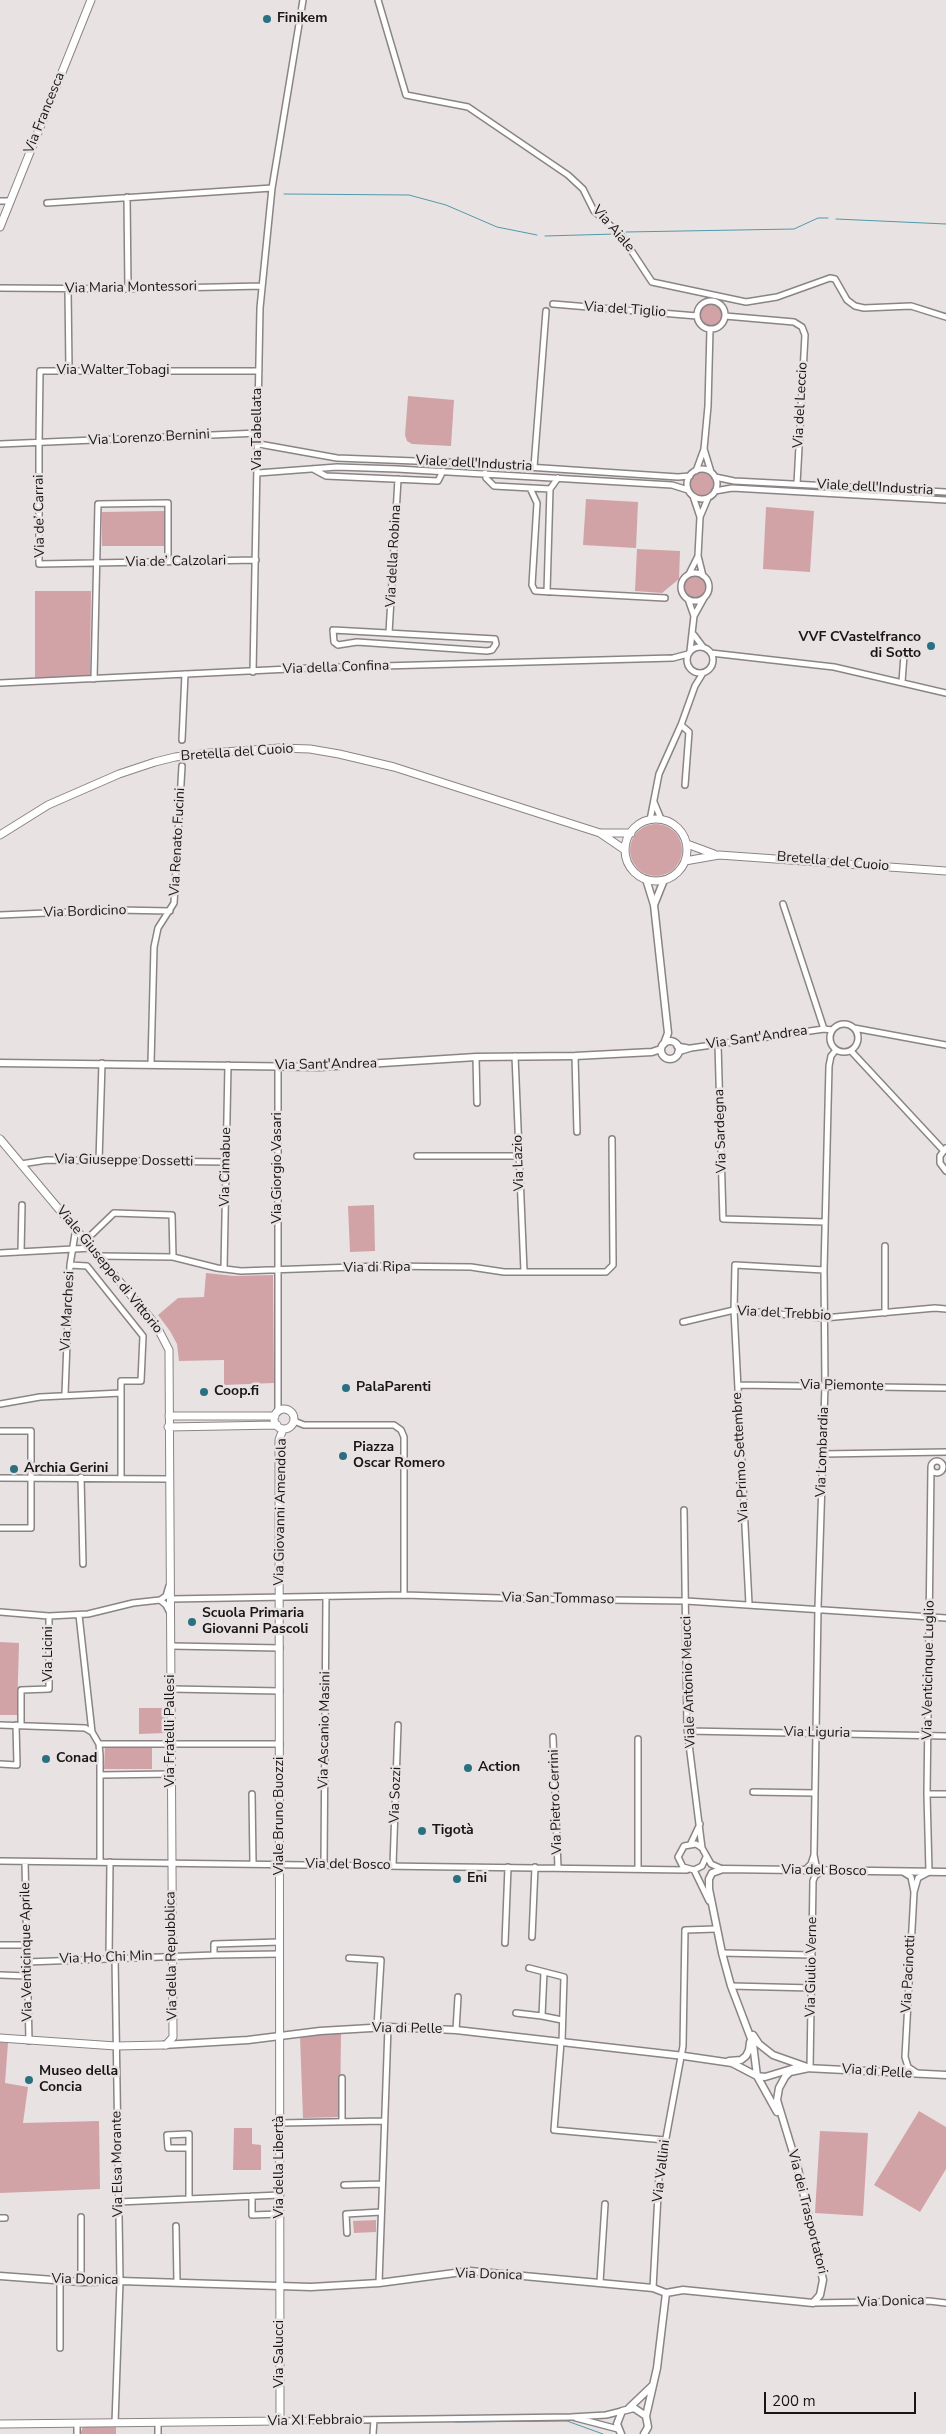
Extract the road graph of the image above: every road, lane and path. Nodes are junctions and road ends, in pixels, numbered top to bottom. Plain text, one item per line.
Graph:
1 (92, 0) edge
2 (303, 0) edge
3 (378, 0) edge
4 (272, 188) junction
5 (127, 197) junction
6 (0, 201) edge
7 (10, 201) junction
8 (47, 203) dead end
9 (0, 227) edge
10 (262, 286) junction
11 (0, 288) edge
12 (128, 289) junction
13 (68, 290) junction
14 (553, 304) dead end
15 (546, 311) dead end
16 (697, 316) junction
17 (725, 316) junction
18 (946, 317) edge
19 (710, 329) junction
20 (69, 370) junction
21 (258, 371) junction
22 (258, 433) junction
23 (0, 444) edge
24 (39, 444) junction
25 (259, 444) junction
26 (704, 449) junction
27 (534, 467) junction
28 (312, 469) junction
29 (442, 471) junction
30 (696, 471) junction
31 (258, 473) junction
32 (485, 473) junction
33 (713, 475) junction
34 (690, 476) junction
35 (558, 478) junction
36 (398, 479) junction
37 (797, 484) junction
38 (530, 488) junction
39 (550, 489) junction
40 (688, 490) junction
41 (715, 490) junction
42 (946, 492) edge
43 (692, 495) junction
44 (708, 498) junction
45 (946, 500) edge
46 (700, 517) junction
47 (698, 556) junction
48 (256, 560) junction
49 (168, 562) junction
50 (97, 563) junction
51 (689, 574) junction
52 (703, 576) junction
53 (547, 592) junction
54 (704, 597) junction
55 (665, 598) dead end
56 (688, 599) junction
57 (694, 616) junction
58 (389, 633) junction
59 (694, 635) junction
60 (703, 647) junction
61 (689, 652) junction
62 (712, 653) junction
63 (904, 655) dead end
64 (725, 656) junction
65 (672, 658) junction
66 (687, 664) junction
67 (712, 665) junction
68 (253, 672) junction
69 (694, 672) junction
70 (703, 673) junction
71 (185, 674) junction
72 (94, 679) junction
73 (902, 682) junction
74 (0, 683) edge
75 (695, 686) junction
76 (946, 693) edge
77 (681, 726) junction
78 (182, 740) dead end
79 (182, 766) dead end
80 (685, 785) dead end
81 (654, 801) junction
82 (661, 819) junction
83 (650, 820) junction
84 (600, 833) junction
85 (630, 833) junction
86 (0, 835) edge
87 (686, 844) junction
88 (625, 850) junction
89 (719, 855) junction
90 (685, 861) junction
91 (946, 871) edge
92 (646, 879) junction
93 (664, 880) junction
94 (783, 904) dead end
95 (654, 905) junction
96 (170, 912) junction
97 (0, 915) edge
98 (854, 1028) junction
99 (824, 1029) junction
100 (832, 1030) junction
101 (668, 1034) junction
102 (718, 1044) junction
103 (946, 1045) edge
104 (677, 1047) junction
105 (662, 1049) junction
106 (836, 1050) junction
107 (851, 1051) junction
108 (515, 1056) junction
109 (575, 1056) junction
110 (476, 1057) junction
111 (0, 1063) edge
112 (102, 1063) junction
113 (151, 1063) junction
114 (228, 1065) junction
115 (278, 1066) junction
116 (477, 1103) dead end
117 (577, 1132) dead end
118 (0, 1139) edge
119 (612, 1139) dead end
120 (945, 1149) edge
121 (417, 1156) dead end
122 (518, 1156) junction
123 (99, 1161) junction
124 (227, 1162) junction
125 (21, 1164) junction
126 (946, 1171) edge
127 (22, 1205) dead end
128 (825, 1222) junction
129 (76, 1228) junction
130 (86, 1240) junction
131 (885, 1246) dead end
132 (72, 1248) junction
133 (92, 1248) junction
134 (21, 1252) junction
135 (0, 1253) edge
136 (99, 1256) junction
137 (173, 1257) junction
138 (70, 1264) junction
139 (224, 1270) junction
140 (278, 1270) junction
141 (824, 1270) junction
142 (524, 1271) junction
143 (946, 1309) edge
144 (734, 1310) junction
145 (885, 1313) junction
146 (824, 1318) junction
147 (683, 1322) dead end
148 (738, 1385) junction
149 (825, 1386) junction
150 (946, 1388) edge
151 (65, 1394) junction
152 (121, 1394) junction
153 (0, 1404) edge
154 (278, 1413) junction
155 (169, 1416) junction
156 (294, 1421) junction
157 (168, 1427) junction
158 (280, 1427) junction
159 (0, 1431) edge
160 (930, 1451) junction
161 (945, 1452) edge
162 (823, 1454) junction
163 (943, 1465) junction
164 (932, 1466) junction
165 (941, 1472) junction
166 (81, 1477) junction
167 (121, 1477) junction
168 (946, 1477) edge
169 (0, 1478) edge
170 (31, 1478) junction
171 (169, 1479) junction
172 (684, 1510) dead end
173 (0, 1528) edge
174 (83, 1564) dead end
175 (170, 1584) junction
176 (404, 1595) junction
177 (280, 1596) junction
178 (326, 1596) junction
179 (170, 1599) junction
180 (160, 1600) junction
181 (686, 1601) junction
182 (749, 1604) junction
183 (818, 1608) junction
184 (0, 1612) edge
185 (170, 1614) junction
186 (79, 1615) junction
187 (49, 1616) junction
188 (930, 1616) junction
189 (946, 1618) edge
190 (170, 1646) junction
191 (280, 1648) junction
192 (171, 1689) junction
193 (280, 1691) junction
194 (0, 1725) edge
195 (19, 1725) junction
196 (398, 1725) dead end
197 (688, 1731) junction
198 (92, 1732) junction
199 (816, 1732) junction
200 (929, 1735) junction
201 (946, 1736) edge
202 (553, 1737) dead end
203 (638, 1739) dead end
204 (98, 1744) junction
205 (171, 1744) junction
206 (280, 1744) junction
207 (0, 1764) edge
208 (171, 1774) junction
209 (100, 1775) junction
210 (753, 1792) dead end
211 (815, 1793) junction
212 (252, 1794) dead end
213 (927, 1794) junction
214 (946, 1794) edge
215 (700, 1823) junction
216 (690, 1843) junction
217 (702, 1848) junction
218 (814, 1855) junction
219 (706, 1857) junction
220 (679, 1860) junction
221 (0, 1861) edge
222 (25, 1862) junction
223 (100, 1862) junction
224 (110, 1862) junction
225 (253, 1863) junction
226 (171, 1864) junction
227 (280, 1864) junction
228 (324, 1864) junction
229 (393, 1865) junction
230 (508, 1867) junction
231 (534, 1867) junction
232 (558, 1868) junction
233 (638, 1869) junction
234 (667, 1869) junction
235 (723, 1869) junction
236 (687, 1870) junction
237 (694, 1870) junction
238 (802, 1870) junction
239 (823, 1871) junction
240 (901, 1872) junction
241 (928, 1872) junction
242 (946, 1872) edge
243 (914, 1892) junction
244 (712, 1908) junction
245 (716, 1929) junction
246 (532, 1937) dead end
247 (276, 1942) junction
248 (505, 1943) dead end
249 (0, 1945) edge
250 (26, 1945) junction
251 (276, 1953) junction
252 (722, 1954) junction
253 (214, 1955) junction
254 (812, 1955) junction
255 (173, 1956) junction
256 (112, 1957) junction
257 (350, 1958) dead end
258 (27, 1962) junction
259 (529, 1968) dead end
260 (544, 1972) junction
261 (0, 1975) edge
262 (27, 1976) junction
263 (731, 1986) junction
264 (812, 1988) junction
265 (458, 1997) dead end
266 (516, 2013) dead end
267 (542, 2016) junction
268 (562, 2020) junction
269 (746, 2024) junction
270 (377, 2027) junction
271 (388, 2027) junction
272 (456, 2030) junction
273 (276, 2037) junction
274 (0, 2038) edge
275 (29, 2042) junction
276 (562, 2042) junction
277 (164, 2045) junction
278 (116, 2046) junction
279 (682, 2055) junction
280 (905, 2057) junction
281 (720, 2061) junction
282 (810, 2068) junction
283 (883, 2072) junction
284 (924, 2075) junction
285 (946, 2075) edge
286 (758, 2076) junction
287 (342, 2078) dead end
288 (782, 2119) junction
289 (384, 2121) junction
290 (342, 2122) junction
291 (280, 2123) junction
292 (665, 2140) junction
293 (189, 2148) junction
294 (382, 2184) junction
295 (344, 2185) dead end
296 (280, 2195) junction
297 (252, 2196) junction
298 (189, 2199) junction
299 (118, 2202) junction
300 (605, 2204) dead end
301 (380, 2212) junction
302 (280, 2214) junction
303 (81, 2216) dead end
304 (176, 2226) dead end
305 (347, 2233) dead end
306 (0, 2276) edge
307 (60, 2281) junction
308 (120, 2281) junction
309 (81, 2282) junction
310 (177, 2282) junction
311 (600, 2282) junction
312 (379, 2283) junction
313 (280, 2287) junction
314 (653, 2288) junction
315 (666, 2294) junction
316 (813, 2302) junction
317 (946, 2303) edge
318 (60, 2348) dead end
319 (653, 2385) junction
320 (626, 2410) junction
321 (646, 2416) junction
322 (571, 2417) junction
323 (374, 2420) junction
324 (280, 2421) junction
325 (77, 2423) junction
326 (115, 2423) junction
327 (158, 2423) junction
328 (0, 2424) edge
329 (619, 2432) edge
330 (646, 2432) edge
331 (77, 2434) edge
332 (158, 2434) edge
333 (373, 2434) edge

1 - 7 main road, Via Francesca
2 - 4 street, Via Tabellata
3 - 18 street, Via Aiale
4 - 5 street
4 - 10 street, Via Tabellata
5 - 8 street
5 - 12 street
6 - 7 street
7 - 9 main road, Via Francesca
10 - 12 street, Via Maria Montessori
10 - 21 street, Via Tabellata
11 - 13 street, Via Maria Montessori
12 - 13 street, Via Maria Montessori
13 - 20 street
14 - 16 street, Via del Tiglio
15 - 27 street
16 - 17 street
16 - 19 street
17 - 19 street
17 - 37 street, Via del Leccio
19 - 26 street
20 - 21 street, Via Walter Tobagi
20 - 24 street, Via Walter Tobagi
21 - 22 street, Via Tabellata
22 - 24 street, Via Lorenzo Bernini
22 - 25 street, Via Tabellata
23 - 24 street, Via Lorenzo Bernini
24 - 50 street, Via de’ Carrai
25 - 27 street, Viale dell'Industria
25 - 31 street, Via Tabellata
26 - 30 street
26 - 33 street
27 - 34 street, Viale dell'Industria
28 - 29 street, Viale dell'Industria
28 - 31 street, Viale dell'Industria
28 - 36 street
29 - 32 street, Viale dell'Industria
29 - 36 street
30 - 33 street, Viale dell'Industria
30 - 34 street
31 - 48 street, Via Tabellata
32 - 35 street, Viale dell'Industria
32 - 38 street
33 - 37 street, Viale dell'Industria
33 - 41 street
34 - 40 street
35 - 39 street
35 - 40 street, Viale dell'Industria
36 - 58 street, Via della Robina
37 - 42 street, Viale dell'Industria
38 - 39 street
38 - 53 street
39 - 53 street
40 - 43 street
41 - 44 street
41 - 45 street, Viale dell'Industria
43 - 44 street
43 - 46 street
44 - 46 street
46 - 47 street
47 - 51 street
47 - 52 street
48 - 49 street, Via de’ Calzolari
48 - 68 street, Via Tabellata
49 - 50 street, Via de’ Calzolari
49 - 50 street
50 - 72 street
51 - 52 street
51 - 56 street
52 - 54 street
53 - 55 street
54 - 56 street
54 - 57 street
56 - 57 street
57 - 59 street
58 - 58 street
59 - 60 street
59 - 61 street
60 - 61 street, Via della Confina
60 - 62 street
61 - 65 street, Via della Confina
61 - 66 street
62 - 64 street
62 - 67 street
63 - 73 street
64 - 67 street
64 - 73 street
65 - 66 street, Via della Confina
65 - 68 street, Via della Confina
66 - 69 street, Via della Confina
67 - 70 street
68 - 71 street, Via della Confina
69 - 70 street
69 - 75 street
70 - 75 street
71 - 72 street, Via della Confina
71 - 78 street
72 - 74 street, Via della Confina
73 - 76 street
75 - 77 street
77 - 80 street
77 - 81 street
79 - 96 street, Via Renato Fucini
81 - 82 street
81 - 83 street
82 - 83 main road
82 - 87 main road
83 - 85 main road
84 - 85 main road, Bretella del Cuoio
84 - 86 main road, Bretella del Cuoio
84 - 88 main road, Bretella del Cuoio
85 - 88 main road
87 - 89 main road, Bretella del Cuoio
87 - 90 main road
88 - 92 main road
89 - 90 main road, Bretella del Cuoio
89 - 91 main road, Bretella del Cuoio
90 - 93 main road
92 - 93 main road
92 - 95 street
93 - 95 street
94 - 99 street, Via Sant'Andrea
95 - 101 street
96 - 97 street, Via Bordicino
96 - 113 street, Via Renato Fucini
98 - 100 street, Via Sant'Andrea
98 - 103 street, Via Sant'Andrea
98 - 107 street
99 - 100 street, Via Sant'Andrea
99 - 102 street, Via Sant'Andrea
100 - 106 street
101 - 104 street
101 - 105 street
102 - 104 street, Via Sant'Andrea
102 - 128 street, Via Sardegna
104 - 105 street
104 - 105 street
105 - 109 street, Via Sant'Andrea
106 - 107 street
106 - 128 street, Via Lombardia
107 - 120 street
108 - 109 street, Via Sant'Andrea
108 - 110 street, Via Sant'Andrea
108 - 122 street, Via Lazio
109 - 117 street
110 - 115 street, Via Sant'Andrea
110 - 116 street
111 - 112 street, Via Sant'Andrea
112 - 113 street, Via Sant'Andrea
112 - 123 street
113 - 114 street, Via Sant'Andrea
114 - 115 street, Via Sant'Andrea
114 - 124 street, Via Cimabue
115 - 140 street, Via Giorgio Vasari
118 - 125 main road, Viale Giuseppe di Vittorio
119 - 142 street, Via di Ripa
120 - 126 street
121 - 122 street
122 - 142 street, Via Lazio
123 - 124 street, Via Giuseppe Dossetti
123 - 125 street, Via Giuseppe Dossetti
124 - 139 street, Via Cimabue
125 - 129 main road, Viale Giuseppe di Vittorio
127 - 134 street
128 - 141 street, Via Lombardia
129 - 130 main road, Viale Giuseppe di Vittorio
129 - 132 street, Via Marchesi
130 - 133 main road, Viale Giuseppe di Vittorio
130 - 137 street
131 - 145 street
132 - 133 street
132 - 134 street
132 - 138 street, Via Marchesi
133 - 136 main road, Viale Giuseppe di Vittorio
134 - 135 street
136 - 137 street, Via di Ripa
136 - 155 main road, Viale Giuseppe di Vittorio
137 - 139 street, Via di Ripa
138 - 151 street, Via Marchesi
138 - 152 street
139 - 140 street, Via di Ripa
140 - 142 street, Via di Ripa
140 - 154 street, Via Giorgio Vasari
141 - 144 street, Via Primo Settembre
141 - 146 street, Via Lombardia
143 - 145 street, Via del Trebbio
144 - 146 street, Via del Trebbio
144 - 147 street, Via del Trebbio
144 - 148 street, Via Primo Settembre
145 - 146 street, Via del Trebbio
146 - 149 street, Via Lombardia
148 - 149 street, Via Piemonte
148 - 182 street, Via Primo Settembre
149 - 150 street, Via Piemonte
149 - 162 street, Via Lombardia
151 - 152 street
151 - 153 street
152 - 167 street
154 - 155 main road
154 - 156 main road
154 - 158 main road, Via Giovanni Amendola
155 - 157 main road, Viale Giuseppe di Vittorio
156 - 158 main road
156 - 176 street
157 - 158 main road
157 - 171 main road, Viale Giuseppe di Vittorio
158 - 177 main road, Via Giovanni Amendola
159 - 170 street
160 - 161 street
160 - 162 street
160 - 164 street, Via Venticinque Luglio
161 - 163 street
162 - 183 street, Via Lombardia
163 - 164 street
163 - 165 street
164 - 165 street
164 - 188 street, Via Venticinque Luglio
165 - 168 street
166 - 167 street
166 - 170 street
166 - 174 street
167 - 171 street
169 - 170 street
170 - 173 street
171 - 175 main road, Viale Giuseppe di Vittorio
172 - 181 street, Viale Antonio Meucci
175 - 179 main road, Viale Giuseppe di Vittorio
175 - 180 street
176 - 178 street, Via San Tommaso
176 - 181 street, Via San Tommaso
177 - 178 street, Via San Tommaso
177 - 179 street, Via San Tommaso
177 - 191 main road, Viale Bruno Buozzi
178 - 228 street, Via Ascanio Masini
179 - 185 main road, Via Fratelli Pallesi
180 - 185 street
180 - 186 street
181 - 182 street, Via San Tommaso
181 - 197 street, Viale Antonio Meucci
182 - 183 street, Via San Tommaso
183 - 188 street, Via San Tommaso
183 - 199 street, Via Lombardia
184 - 187 street
185 - 190 main road, Via Fratelli Pallesi
186 - 187 street
186 - 198 street
187 - 195 street, Via Licini
188 - 189 street, Via San Tommaso
188 - 200 street, Via Venticinque Luglio
190 - 191 street
190 - 192 main road, Via Fratelli Pallesi
191 - 193 main road, Viale Bruno Buozzi
192 - 193 street
192 - 205 main road, Via Fratelli Pallesi
193 - 206 main road, Viale Bruno Buozzi
194 - 195 street
195 - 198 street
195 - 207 street
196 - 229 street, Via Sozzi
197 - 199 street, Via Liguria
197 - 215 street, Viale Antonio Meucci
198 - 204 street
199 - 200 street, Via Liguria
199 - 211 street, Via Lombardia
200 - 201 street, Via Liguria
200 - 213 street, Via Venticinque Luglio
202 - 232 street, Via Pietro Cerrini
203 - 233 street
204 - 205 street
204 - 209 street
205 - 206 street
205 - 208 main road, Via Fratelli Pallesi
206 - 227 main road, Viale Bruno Buozzi
208 - 209 street
208 - 226 main road, Via Fratelli Pallesi
209 - 223 street
210 - 211 street
211 - 218 street, Via Lombardia
212 - 225 street
213 - 214 street
213 - 241 street, Via Venticinque Luglio
215 - 216 street
215 - 217 street, Viale Antonio Meucci
216 - 217 street
216 - 220 street
217 - 219 street
218 - 238 street
218 - 239 street
219 - 235 street
219 - 237 street
220 - 234 street
220 - 236 street
221 - 222 street, Via del Bosco
222 - 223 street, Via del Bosco
222 - 250 street, Via Venticinque Aprile
223 - 224 street, Via del Bosco
224 - 226 street, Via del Bosco
224 - 256 street, Via Elsa Morante
225 - 226 street, Via del Bosco
225 - 227 street, Via del Bosco
226 - 255 main road, Via della Repubblica
227 - 228 street, Via del Bosco
227 - 247 main road, Viale Bruno Buozzi
228 - 229 street, Via del Bosco
229 - 230 street, Via del Bosco
230 - 231 street, Via del Bosco
230 - 248 street
231 - 232 street, Via del Bosco
231 - 246 street
232 - 233 street, Via del Bosco
233 - 234 street, Via del Bosco
234 - 236 street, Via del Bosco
235 - 238 street, Via del Bosco
235 - 244 street
236 - 237 street, Via del Bosco
237 - 244 street
238 - 239 street, Via del Bosco
239 - 240 street, Via del Bosco
239 - 254 street, Via Giulio Verne
240 - 241 street, Via del Bosco
240 - 243 street
241 - 242 street, Via del Bosco
241 - 243 street
243 - 280 street, Via Pacinotti
244 - 245 street
245 - 252 street
245 - 279 street, Via Vallini
247 - 251 main road, Viale Bruno Buozzi
247 - 253 street
249 - 250 street
250 - 258 street, Via Venticinque Aprile
251 - 253 street, Via Ho Chi Min
251 - 273 main road, Viale Bruno Buozzi
252 - 254 street
252 - 263 street
253 - 255 street, Via Ho Chi Min
254 - 264 street, Via Giulio Verne
255 - 256 street, Via Ho Chi Min
255 - 277 main road, Via della Repubblica
256 - 258 street, Via Ho Chi Min
256 - 278 street, Via Elsa Morante
257 - 270 street
258 - 262 street, Via Venticinque Aprile
259 - 260 street
260 - 267 street
260 - 268 street
261 - 262 street
262 - 275 street, Via Venticinque Aprile
263 - 264 street
263 - 269 street
264 - 282 street, Via Giulio Verne
265 - 272 street
266 - 267 street
267 - 268 street
268 - 276 street
269 - 281 street
269 - 282 street, Via di Pelle
269 - 286 street
270 - 271 street, Via di Pelle
270 - 273 street, Via di Pelle
271 - 272 street, Via di Pelle
271 - 289 street
272 - 276 street, Via di Pelle
273 - 277 street, Via di Pelle
273 - 291 main road, Via della Libertà
274 - 275 main road, Via di Pelle
275 - 278 main road, Via di Pelle
276 - 279 street, Via di Pelle
276 - 292 street
277 - 278 main road, Via di Pelle
278 - 299 street, Via Elsa Morante
279 - 281 street, Via di Pelle
279 - 292 street, Via Vallini
280 - 283 street
280 - 284 street
281 - 286 street, Via di Pelle
282 - 283 street, Via di Pelle
282 - 286 street, Via di Pelle
282 - 288 street, Via dei Trasportatori
283 - 284 street, Via di Pelle
284 - 285 street, Via di Pelle
286 - 288 street, Via dei Trasportatori
287 - 290 street
288 - 316 street, Via dei Trasportatori
289 - 290 street
289 - 294 street
290 - 291 street
291 - 296 main road, Via della Libertà
292 - 314 street, Via Vallini
293 - 293 street
293 - 298 street
294 - 295 street
294 - 301 street
296 - 297 street
296 - 302 main road, Via della Libertà
297 - 298 street
297 - 302 street
298 - 299 street
299 - 308 street, Via Elsa Morante
300 - 311 street
301 - 305 street
301 - 312 street
302 - 313 main road, Via della Libertà
303 - 309 street
304 - 310 street
306 - 307 street, Via Donica
307 - 309 street, Via Donica
307 - 318 street
308 - 309 street, Via Donica
308 - 310 street, Via Donica
308 - 326 street, Via Elsa Morante
310 - 313 street, Via Donica
311 - 312 street, Via Donica
311 - 314 street, Via Donica
312 - 313 street, Via Donica
313 - 324 main road, Via Salucci
314 - 315 street, Via Donica
315 - 316 street, Via Donica
315 - 319 street
316 - 317 street, Via Donica
319 - 320 street
319 - 321 street
320 - 321 street
320 - 322 street, Via XI Febbraio
320 - 329 street
321 - 330 street
322 - 323 street, Via XI Febbraio
322 - 329 street, Via XI Febbraio
323 - 324 street, Via XI Febbraio
323 - 333 street
324 - 327 main road, Via XI Febbraio
325 - 326 main road, Via XI Febbraio
325 - 328 main road, Via XI Febbraio
325 - 331 street
326 - 327 main road, Via XI Febbraio
327 - 332 street

